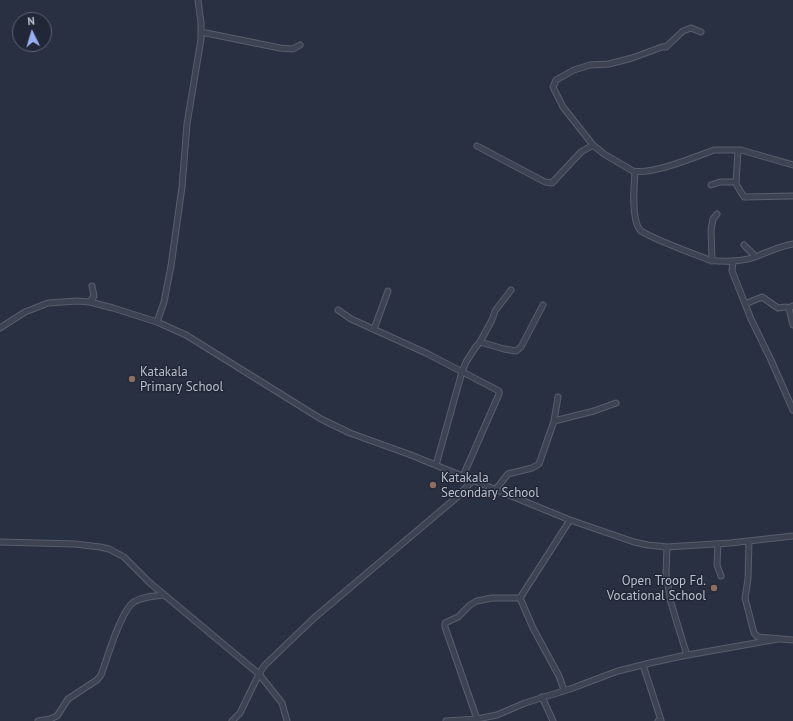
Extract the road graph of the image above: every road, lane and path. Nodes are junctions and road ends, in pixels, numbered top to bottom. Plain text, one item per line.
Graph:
1 (198, 0) edge
2 (201, 32) junction
3 (701, 32) dead end
4 (300, 44) dead end
5 (593, 145) junction
6 (477, 146) dead end
7 (738, 150) junction
8 (793, 165) edge
9 (635, 172) junction
10 (736, 182) junction
11 (711, 185) dead end
12 (793, 196) edge
13 (717, 214) dead end
14 (793, 244) edge
15 (744, 245) dead end
16 (755, 256) junction
17 (712, 260) junction
18 (733, 261) junction
19 (92, 286) dead end
20 (388, 290) dead end
21 (511, 290) dead end
22 (90, 302) junction
23 (745, 304) junction
24 (543, 306) dead end
25 (791, 307) edge
26 (338, 310) dead end
27 (157, 322) junction
28 (793, 324) edge
29 (0, 328) edge
30 (374, 330) junction
31 (480, 342) junction
32 (462, 372) junction
33 (558, 397) dead end
34 (616, 403) dead end
35 (793, 410) edge
36 (554, 422) junction
37 (436, 466) junction
38 (463, 476) junction
39 (473, 480) junction
40 (496, 489) junction
41 (570, 520) junction
42 (793, 536) edge
43 (749, 541) junction
44 (0, 542) edge
45 (718, 544) junction
46 (667, 547) junction
47 (721, 576) dead end
48 (164, 594) junction
49 (520, 598) junction
50 (778, 638) junction
51 (793, 640) edge
52 (686, 652) dead end
53 (643, 665) junction
54 (259, 674) junction
55 (564, 690) junction
56 (542, 698) junction
57 (477, 719) junction
58 (38, 721) edge
59 (232, 721) edge
60 (287, 721) edge
61 (446, 721) edge
62 (552, 721) edge
63 (660, 721) edge

1 - 2 street
2 - 4 street
2 - 27 street
3 - 5 street
5 - 6 street
5 - 9 street
7 - 8 street
7 - 9 street
7 - 10 street
9 - 17 street
10 - 11 street
10 - 12 street
13 - 17 street
14 - 16 street
15 - 16 street
16 - 18 street
17 - 18 street
18 - 23 street
19 - 22 street
20 - 30 street
21 - 31 street
22 - 27 street
22 - 29 street
23 - 25 street
23 - 35 street
24 - 31 street
25 - 28 street
26 - 30 street
27 - 37 street
30 - 32 street
31 - 32 street
32 - 37 street
32 - 38 street
33 - 36 street
34 - 36 street
36 - 40 street
37 - 38 street
38 - 39 street
39 - 40 street
39 - 54 street
40 - 41 street
41 - 46 street
41 - 49 street
42 - 43 street
43 - 45 street
43 - 50 street
44 - 48 street
45 - 46 street
45 - 47 street
46 - 52 street
48 - 54 street
48 - 58 street
49 - 55 street
49 - 57 street
50 - 51 street
50 - 53 street
53 - 55 street
53 - 63 street
54 - 59 street
54 - 60 street
55 - 56 street
56 - 57 street
56 - 62 street
57 - 61 street

